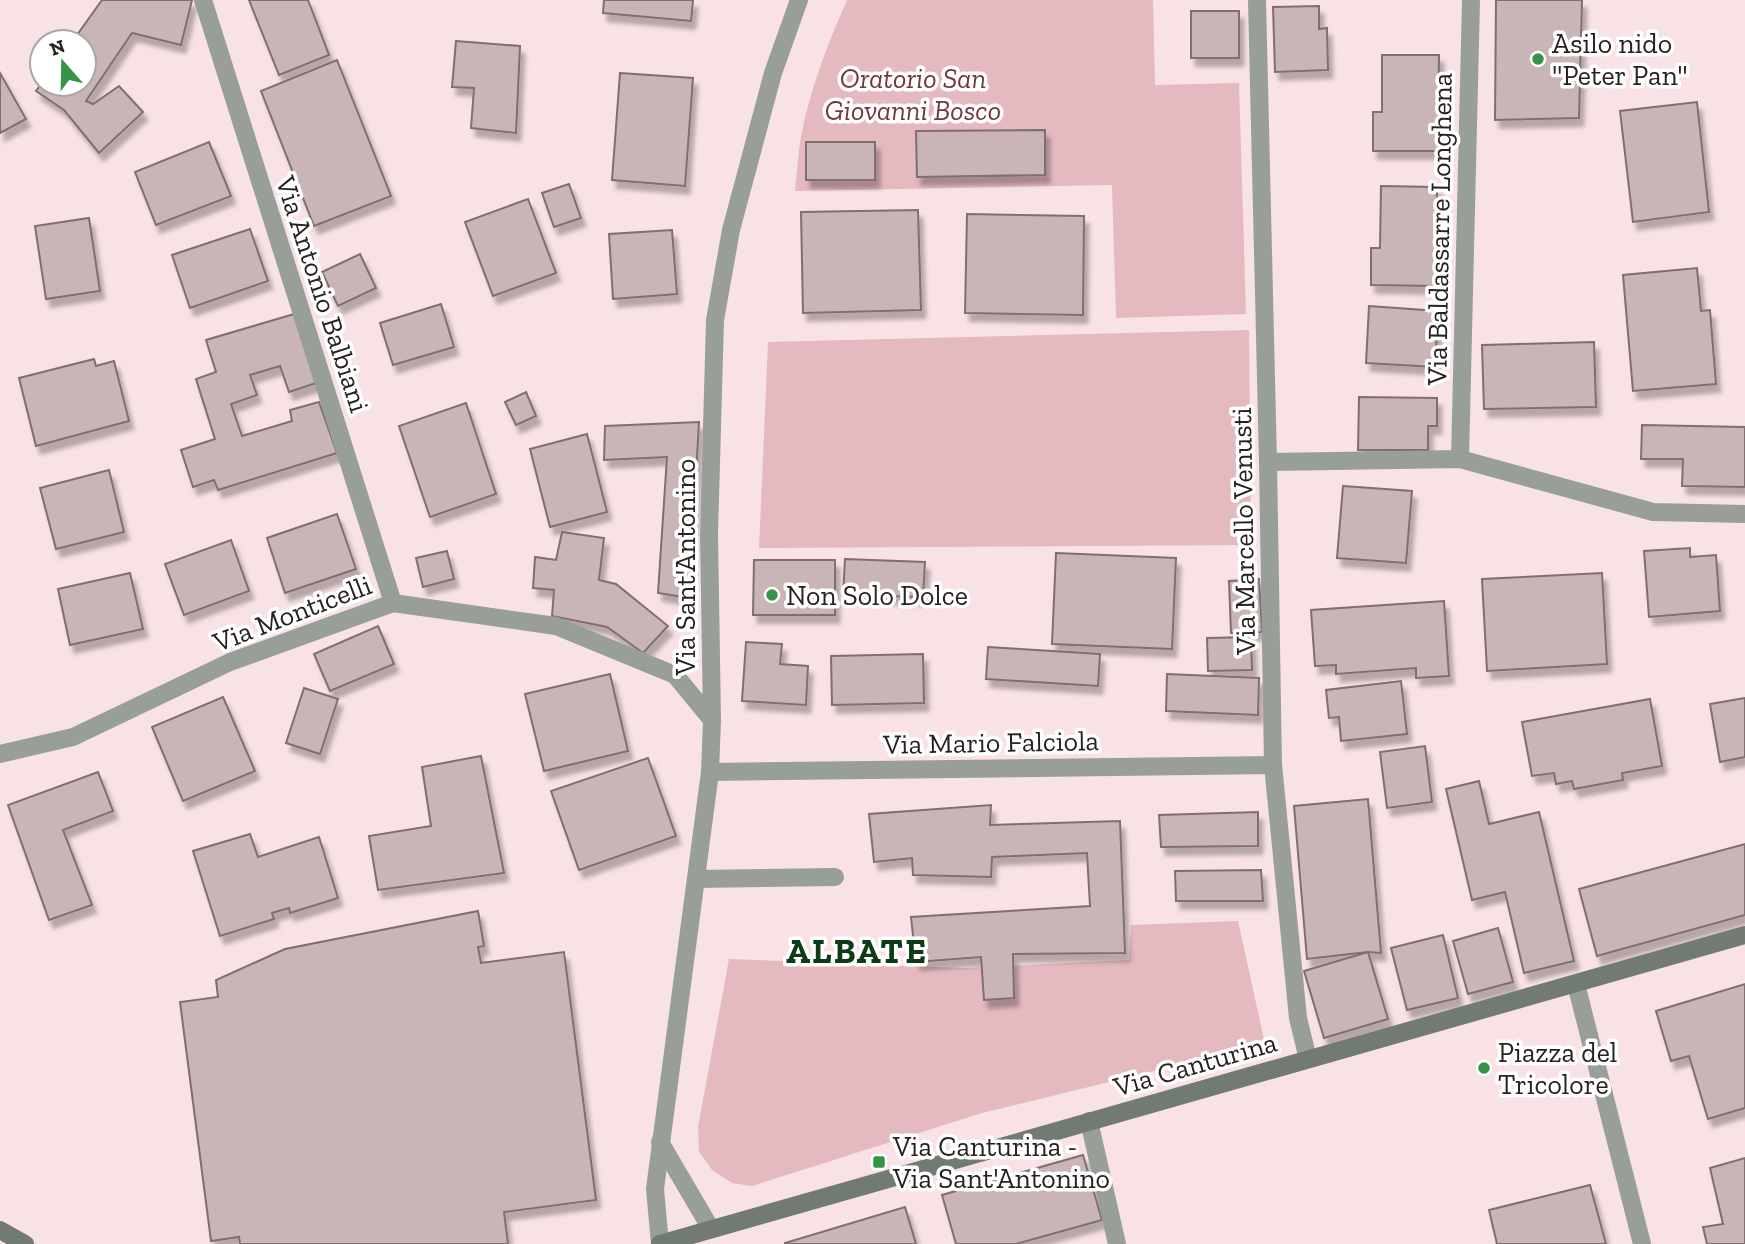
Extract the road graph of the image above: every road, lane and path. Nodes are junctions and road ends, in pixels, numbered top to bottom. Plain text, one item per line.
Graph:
1 (203, 0) edge
2 (799, 0) edge
3 (1256, 0) edge
4 (1471, 0) edge
5 (1460, 459) junction
6 (1269, 463) junction
7 (1745, 514) edge
8 (393, 603) junction
9 (712, 720) junction
10 (0, 754) edge
11 (1273, 765) junction
12 (710, 772) junction
13 (835, 877) dead end
14 (696, 879) junction
15 (1745, 935) edge
16 (1576, 984) junction
17 (1308, 1059) junction
18 (1089, 1121) junction
19 (660, 1142) junction
20 (711, 1229) junction
21 (0, 1230) edge
22 (25, 1244) edge
23 (660, 1244) edge
24 (1117, 1244) edge
25 (1642, 1244) edge

1 - 8 street, Via Antonio Balbiani
2 - 9 street, Via Sant'Antonino
3 - 6 street, Via Marcello Venusti
4 - 5 street, Via Baldassarre Longhena
5 - 6 street
5 - 7 street
6 - 11 street, Via Marcello Venusti
8 - 9 street, Via Monticelli
8 - 10 street, Via Monticelli
9 - 12 street, Via Sant'Antonino
11 - 12 street, Via Mario Falciola
11 - 17 street, Via Marcello Venusti
12 - 14 street, Via Sant'Antonino
13 - 14 street
14 - 19 street, Via Sant'Antonino
15 - 16 main road, Via Canturina
16 - 17 main road, Via Canturina
16 - 25 street
17 - 18 main road, Via Canturina
18 - 20 main road, Via Canturina
18 - 24 street
19 - 20 street
19 - 23 street, Via Sant'Antonino
20 - 23 main road, Via Canturina
21 - 22 main road

